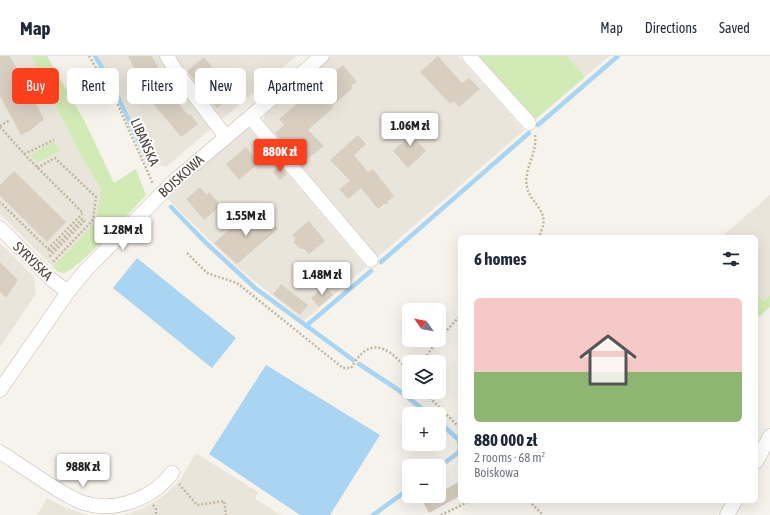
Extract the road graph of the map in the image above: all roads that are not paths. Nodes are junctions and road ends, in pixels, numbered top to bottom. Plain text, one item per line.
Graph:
1 (167, 56) edge
2 (322, 56) edge
3 (470, 56) edge
4 (250, 118) junction
5 (529, 123) road end
6 (226, 137) junction
7 (0, 228) edge
8 (371, 260) dead end
9 (68, 292) junction
10 (0, 390) edge
11 (770, 436) edge
12 (0, 452) edge
13 (758, 458) edge
14 (174, 477) road end
15 (733, 503) edge
16 (727, 515) edge

1 - 6 street
2 - 4 street, BOISKOWA
3 - 5 street
4 - 6 street, BOISKOWA
4 - 8 street
6 - 9 street, BOISKOWA
7 - 9 street, SYRYJSKA
9 - 10 street, BOISKOWA
11 - 13 street
12 - 14 street
15 - 16 street

